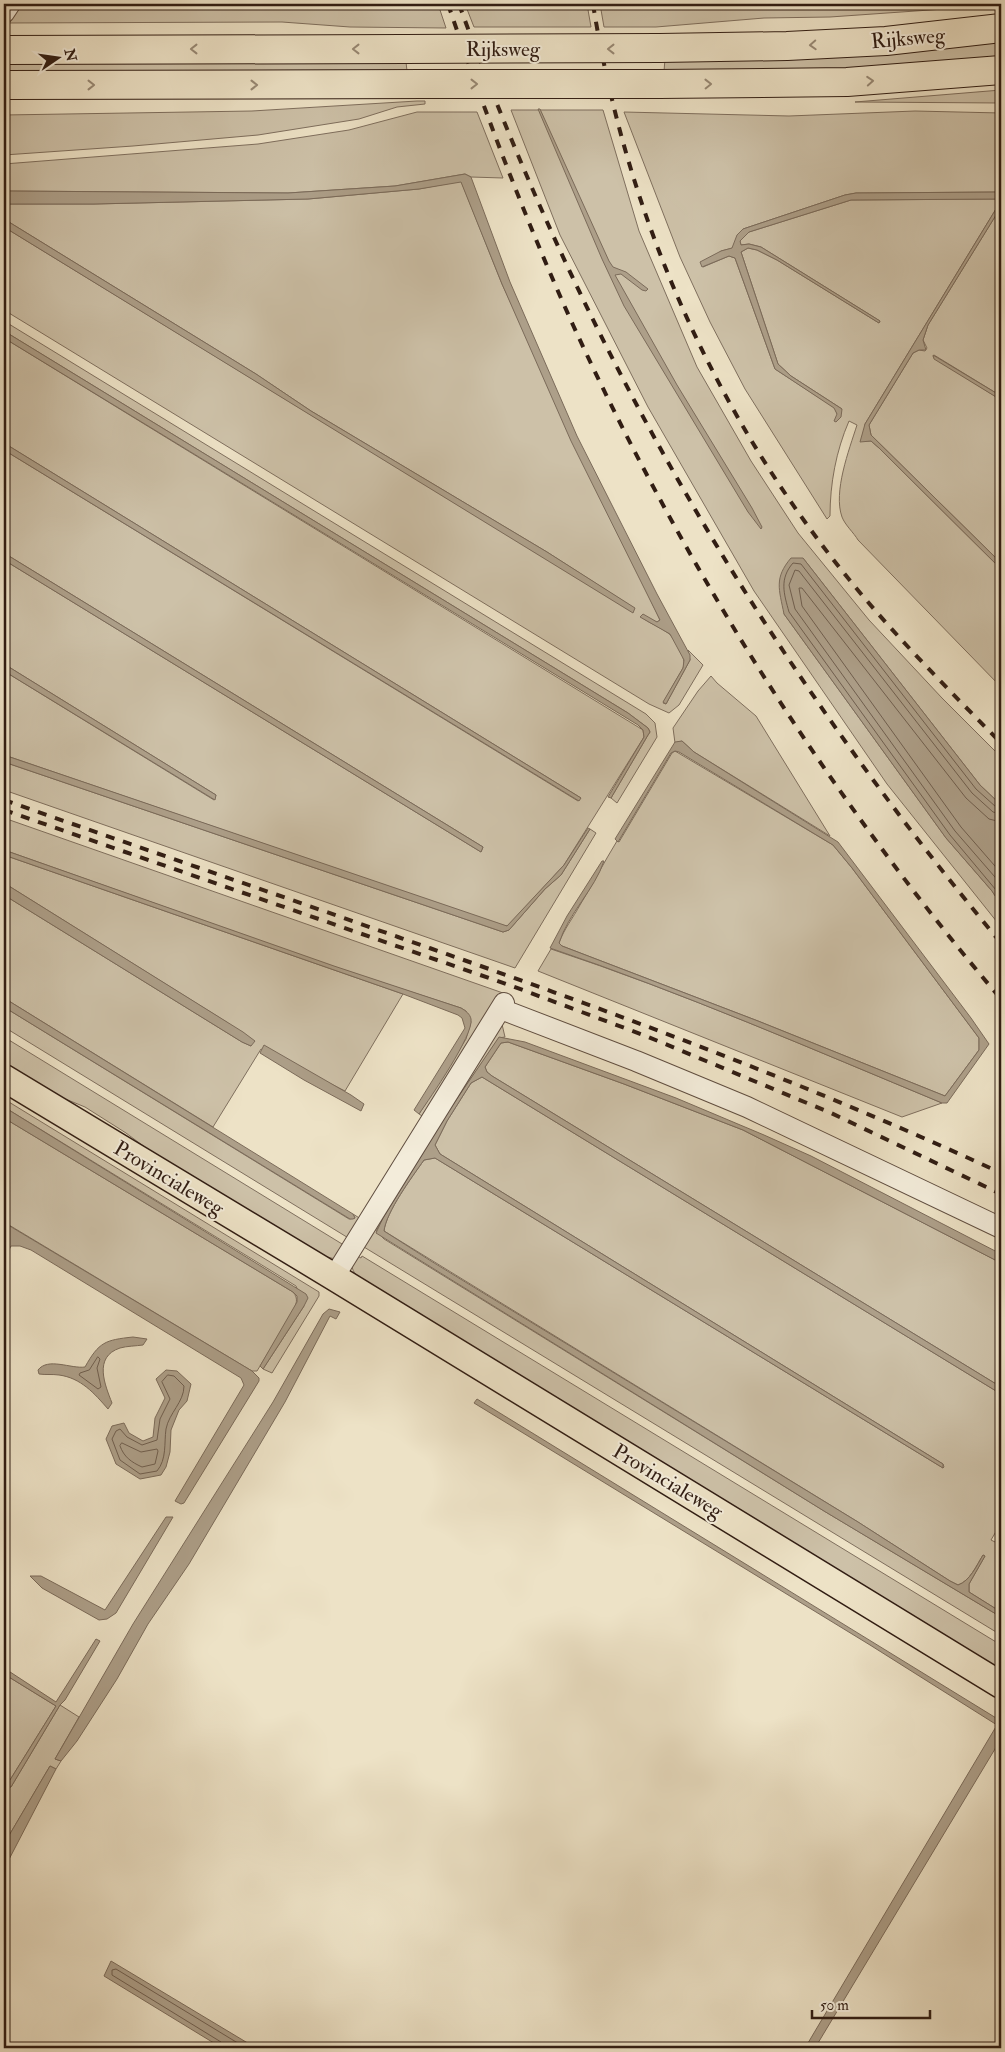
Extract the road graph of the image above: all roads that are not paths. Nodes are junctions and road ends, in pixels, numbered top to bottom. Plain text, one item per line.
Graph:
1 (10, 4) edge
2 (4, 14) edge
3 (1001, 28) edge
4 (16, 43) edge
5 (1001, 70) edge
6 (6, 85) edge
7 (4, 1078) edge
8 (1001, 1228) edge
9 (334, 1277) junction
10 (1001, 1685) edge

1 - 2 street
3 -> 4 highway, Rijksweg, bridge
6 -> 5 highway, Rijksweg, bridge
7 - 9 main road, Provincialeweg
8 - 9 street
9 - 10 main road, Provincialeweg

